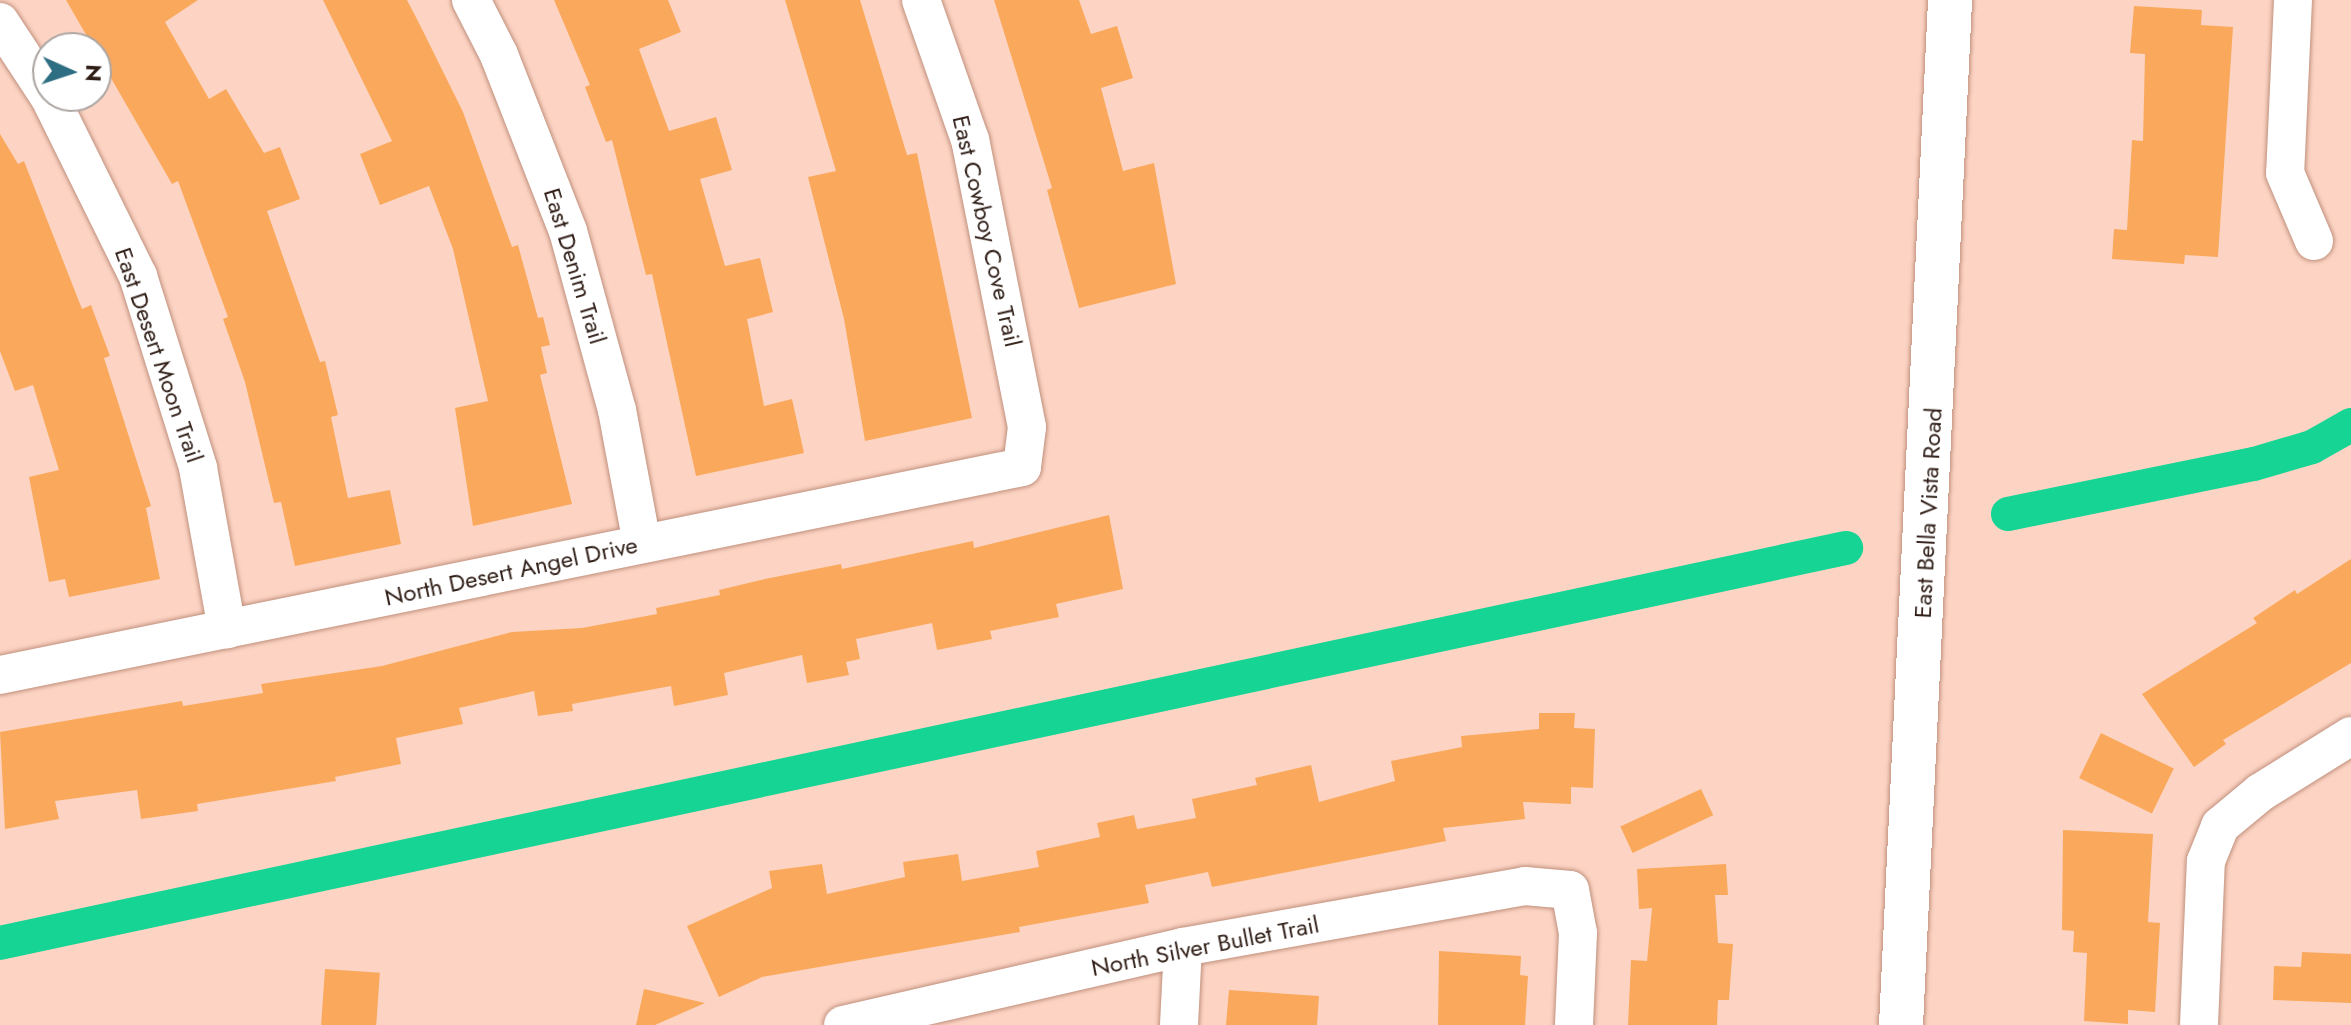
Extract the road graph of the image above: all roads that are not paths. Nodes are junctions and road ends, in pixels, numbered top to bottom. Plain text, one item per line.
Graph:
1 (471, 0) edge
2 (921, 0) edge
3 (1950, 0) edge
4 (2293, 0) edge
5 (0, 22) edge
6 (32, 71) edge
7 (56, 112) edge
8 (2314, 241) dead end
9 (1022, 467) joint
10 (642, 544) junction
11 (227, 629) junction
12 (0, 675) edge
13 (2351, 736) edge
14 (1183, 947) junction
15 (843, 1025) edge
16 (1179, 1025) edge
17 (1574, 1025) edge
18 (1901, 1025) edge
19 (2199, 1025) edge

1 - 10 street, East Denim Trail
2 - 9 street, East Cowboy Cove Trail
3 - 18 street, East Bella Vista Road
4 - 8 street
5 - 6 street, East Desert Moon Trail
7 - 11 street, East Desert Moon Trail
9 - 10 street, North Desert Angel Drive
10 - 11 street, North Desert Angel Drive
11 - 12 street, North Desert Angel Drive
13 - 19 street
14 - 15 street, North Silver Bullet Trail
14 - 16 street
14 - 17 street, North Silver Bullet Trail

